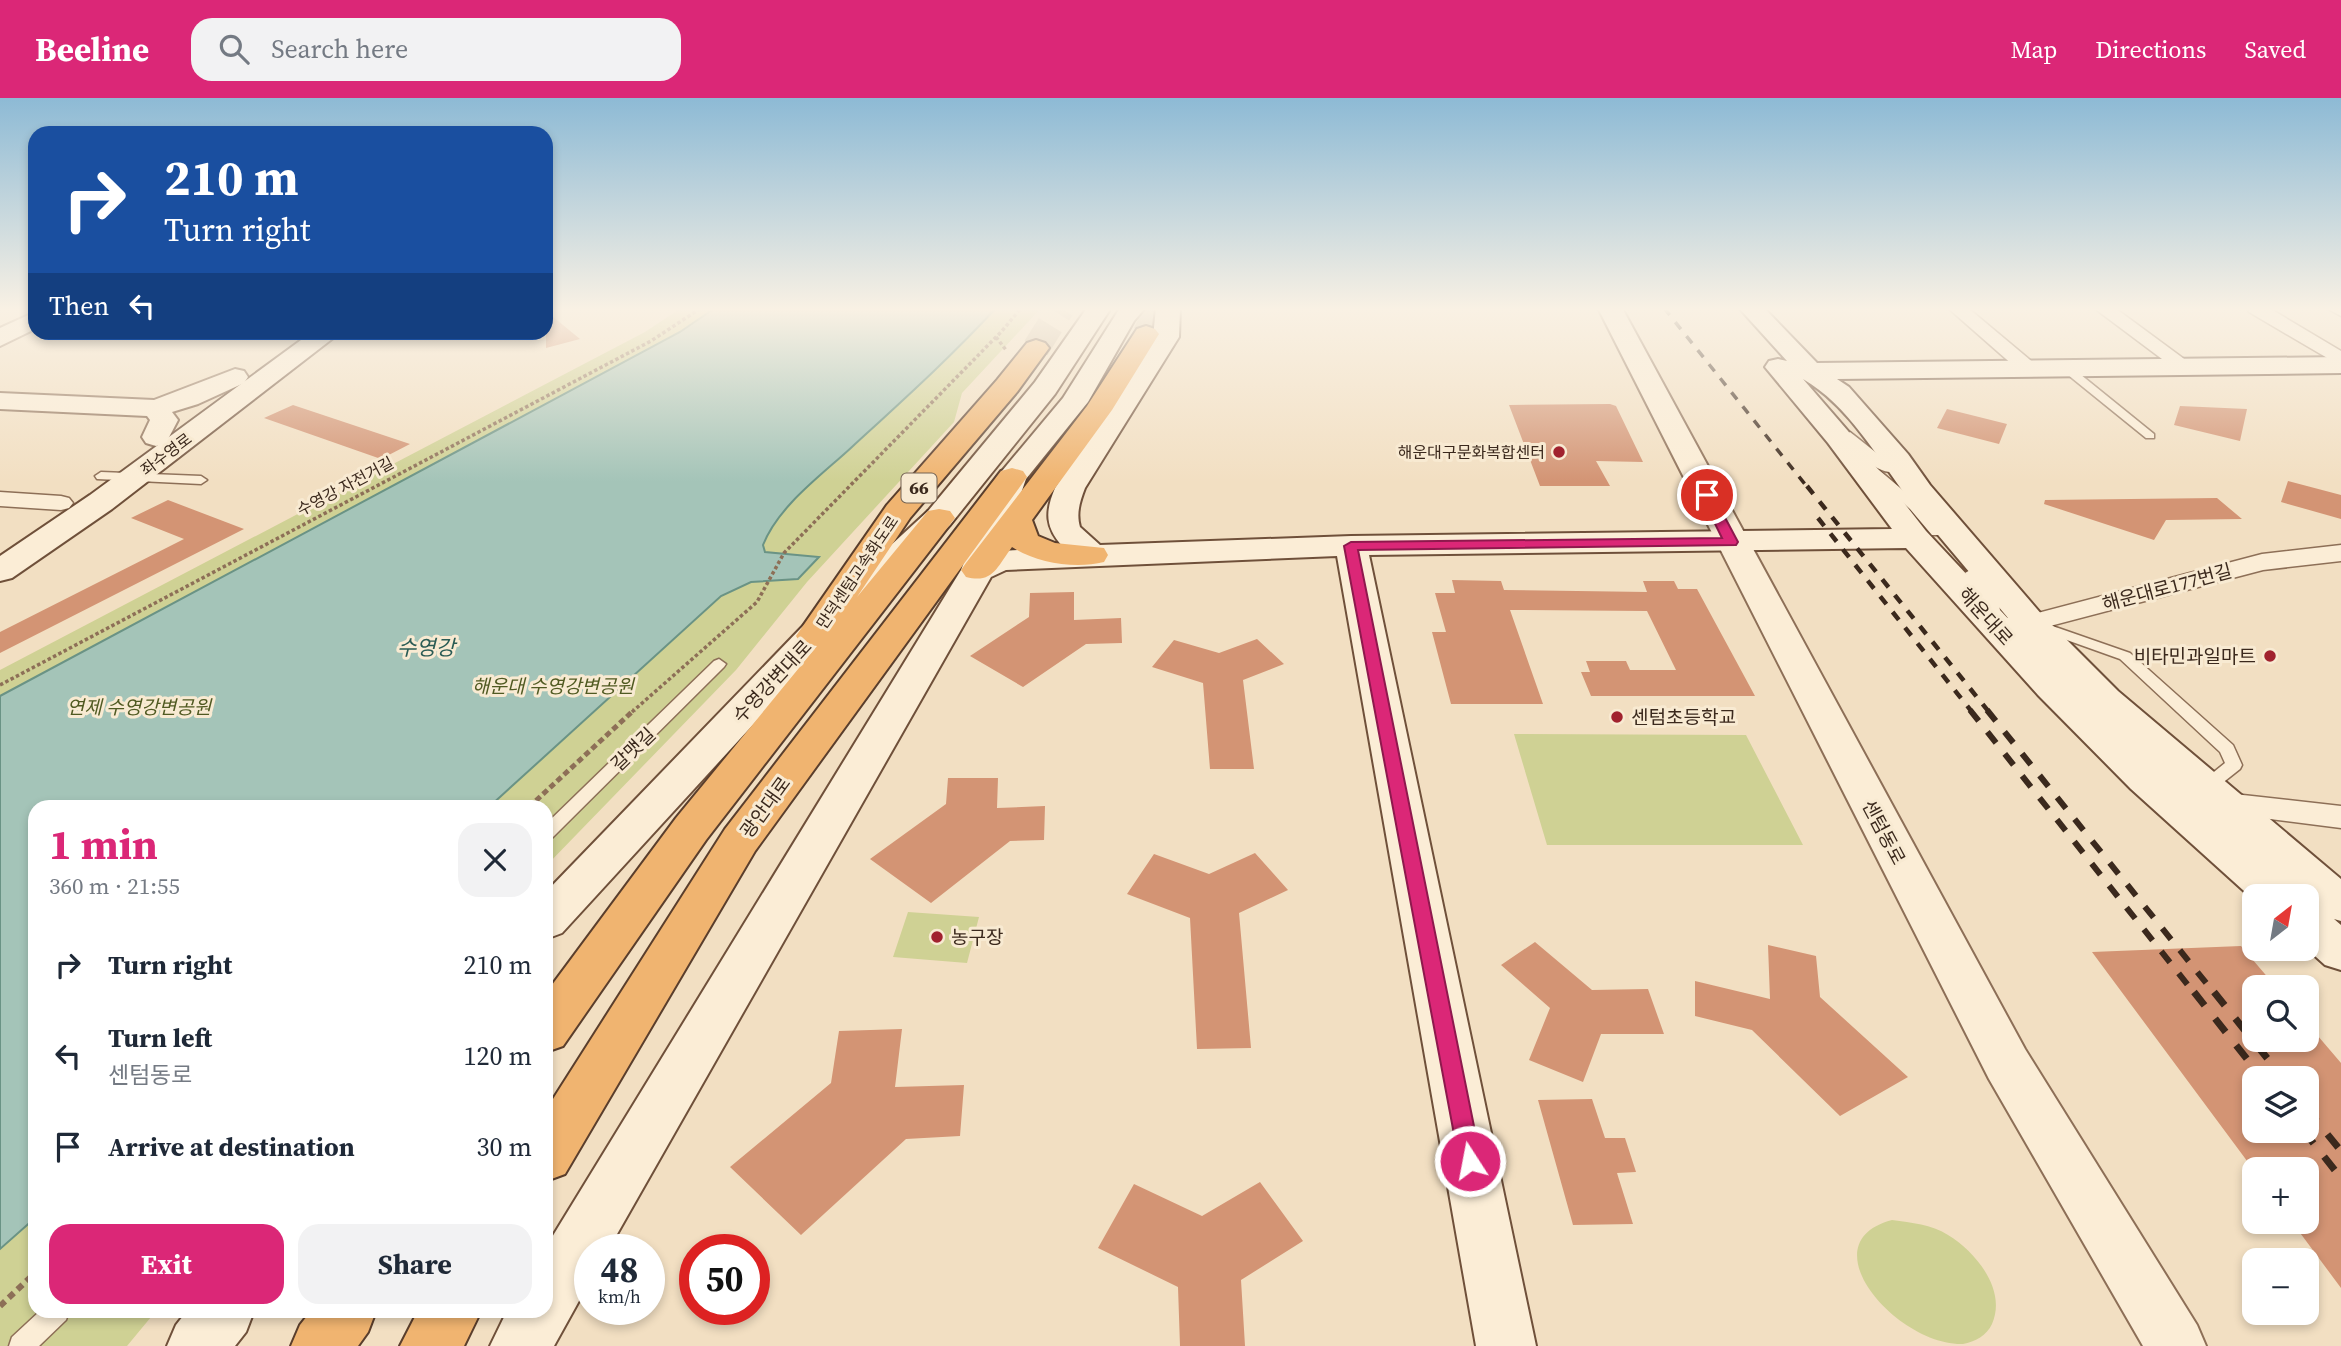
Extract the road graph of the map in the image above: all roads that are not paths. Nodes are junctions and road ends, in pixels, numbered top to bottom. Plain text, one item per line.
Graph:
1 (249, 366) edge
2 (284, 366) edge
3 (1022, 366) tunnel mouth
4 (1066, 366) tunnel mouth
5 (1092, 366) edge
6 (1107, 366) edge
7 (1147, 366) tunnel mouth
8 (1641, 366) edge
9 (1791, 366) edge
10 (1797, 366) edge
11 (2026, 366) edge
12 (2215, 366) edge
13 (2185, 367) joint
14 (2029, 369) junction
15 (2066, 369) junction
16 (1796, 371) junction
17 (235, 377) junction
18 (0, 401) edge
19 (155, 408) junction
20 (2150, 436) dead end
21 (156, 437) junction
22 (1838, 437) junction
23 (101, 476) junction
24 (1012, 477) junction
25 (134, 478) junction
26 (201, 480) dead end
27 (0, 499) edge
28 (61, 503) junction
29 (939, 517) junction
30 (1016, 520) junction
31 (1915, 538) junction
32 (0, 542) edge
33 (1731, 542) junction
34 (1351, 546) junction
35 (1092, 555) junction
36 (2328, 555) edge
37 (978, 570) junction
38 (0, 571) edge
39 (2341, 574) edge
40 (2013, 624) junction
41 (814, 636) junction
42 (719, 664) dead end
43 (2215, 796) junction
44 (2341, 817) edge
45 (553, 827) edge
46 (2264, 884) edge
47 (2341, 904) edge
48 (553, 914) edge
49 (2319, 933) edge
50 (2341, 952) edge
51 (553, 1021) edge
52 (553, 1146) edge
53 (553, 1289) edge
54 (50, 1318) edge
55 (219, 1318) edge
56 (341, 1318) edge
57 (448, 1318) edge
58 (537, 1318) edge
59 (21, 1346) edge
60 (197, 1346) edge
61 (321, 1346) edge
62 (430, 1346) edge
63 (520, 1346) edge
64 (1506, 1346) edge
65 (2176, 1346) edge

1 - 17 main road, 좌수영로
2 - 25 main road, 좌수영로
3 - 41 highway, 만덕센텀고속화도로 / 66
4 - 29 main road, 수영강변대로
5 - 24 main road
6 - 30 highway
7 - 35 main road
8 - 33 main road, 센텀동로
9 - 16 main road, 해운대로
10 - 16 main road, 해운대로
11 - 14 street
12 - 13 main road
13 - 15 main road
14 - 15 main road
14 - 16 main road
15 - 20 lane
16 - 22 main road, 해운대로
16 - 40 main road, 해운대로
17 - 19 main road
17 - 21 main road, 좌수영로
18 - 19 main road
19 - 21 main road
21 - 23 main road, 좌수영로
22 - 31 main road, 해운대로
22 - 40 lane
23 - 25 lane
23 - 28 main road, 좌수영로
24 - 37 main road
24 - 52 highway, 광안대로
25 - 26 lane
25 - 38 main road, 좌수영로
27 - 28 street
28 - 32 main road, 좌수영로
29 - 41 main road, 수영강변대로
29 - 51 highway
30 - 35 highway
30 - 37 highway
31 - 33 main road
31 - 40 main road, 해운대로
33 - 34 main road
33 - 65 main road, 센텀동로
34 - 35 main road
34 - 64 main road
35 - 37 main road
36 - 39 street
36 - 40 street, 해운대로177번길
37 - 53 main road
40 - 43 main road, 해운대로
40 - 46 main road, 해운대로
41 - 48 main road, 수영강변대로
42 - 45 lane, 갈맷길
43 - 44 street
43 - 47 main road, 해운대로
49 - 50 main road
54 - 59 lane
55 - 60 main road
56 - 61 highway
57 - 62 highway
58 - 63 main road

